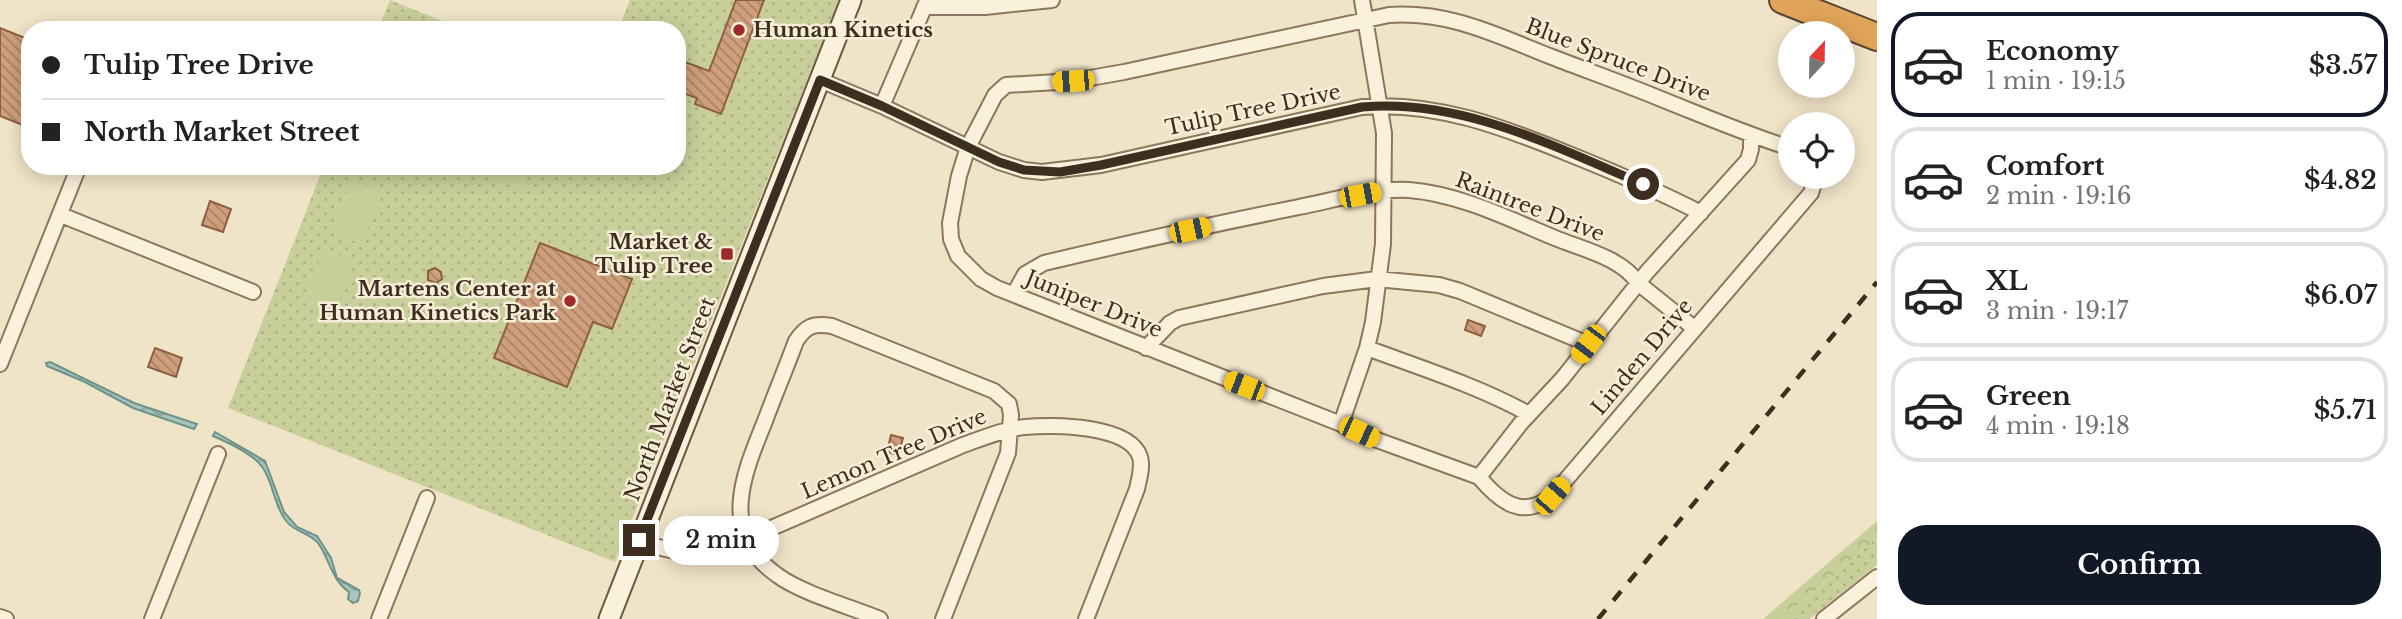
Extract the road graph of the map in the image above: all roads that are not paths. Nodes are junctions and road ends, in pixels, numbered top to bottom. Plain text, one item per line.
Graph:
1 (851, 0) edge
2 (1052, 0) edge
3 (1362, 0) edge
4 (1783, 0) edge
5 (1019, 2) edge
6 (925, 4) edge
7 (1364, 21) junction
8 (1877, 37) edge
9 (820, 80) junction
10 (882, 106) junction
11 (1379, 106) junction
12 (1751, 136) junction
13 (1778, 144) edge
14 (968, 147) junction
15 (76, 175) edge
16 (1812, 189) edge
17 (1384, 190) junction
18 (1701, 212) junction
19 (61, 215) junction
20 (1377, 279) junction
21 (1638, 283) junction
22 (253, 292) dead end
23 (1014, 294) junction
24 (1694, 328) junction
25 (1588, 344) junction
26 (1146, 348) junction
27 (1367, 348) junction
28 (0, 364) edge
29 (1529, 414) junction
30 (1341, 424) junction
31 (1011, 429) junction
32 (218, 454) dead end
33 (1479, 477) junction
34 (427, 498) dead end
35 (747, 538) junction
36 (639, 540) junction
37 (1877, 577) edge
38 (0, 617) edge
39 (6, 619) edge
40 (152, 619) edge
41 (379, 619) edge
42 (609, 619) edge
43 (880, 619) edge
44 (943, 619) edge
45 (1086, 619) edge
46 (1824, 619) edge

1 - 9 main road, North Market Street
2 - 5 street
3 - 7 street
4 - 8 highway
5 - 6 street
6 - 10 street
7 - 11 street
7 - 12 street, Blue Spruce Drive
7 - 14 street, Blue Spruce Drive
9 - 10 street
9 - 36 main road, North Market Street
10 - 14 street
11 - 14 street, Tulip Tree Drive
11 - 17 street
11 - 18 street, Tulip Tree Drive
12 - 13 street
12 - 18 street
14 - 23 street, Juniper Drive
15 - 19 street
16 - 24 street, Linden Drive
17 - 20 street
17 - 21 street, Raintree Drive
17 - 23 street, Raintree Drive
18 - 21 street
19 - 22 street
19 - 28 street
20 - 25 street
20 - 26 street
20 - 27 street
21 - 24 street, Raintree Drive
21 - 25 street
23 - 26 street, Juniper Drive
24 - 33 street, Linden Drive
25 - 29 street
26 - 30 street, Juniper Drive
27 - 29 street
27 - 30 street
29 - 33 street
30 - 33 street, Juniper Drive
31 - 35 street, Lemon Tree Drive
31 - 35 street
31 - 44 street
31 - 45 street, Lemon Tree Drive
32 - 40 street
34 - 41 street
35 - 36 street, Lemon Tree Drive
35 - 43 street
36 - 42 main road, North Market Street
37 - 46 street
38 - 39 street

